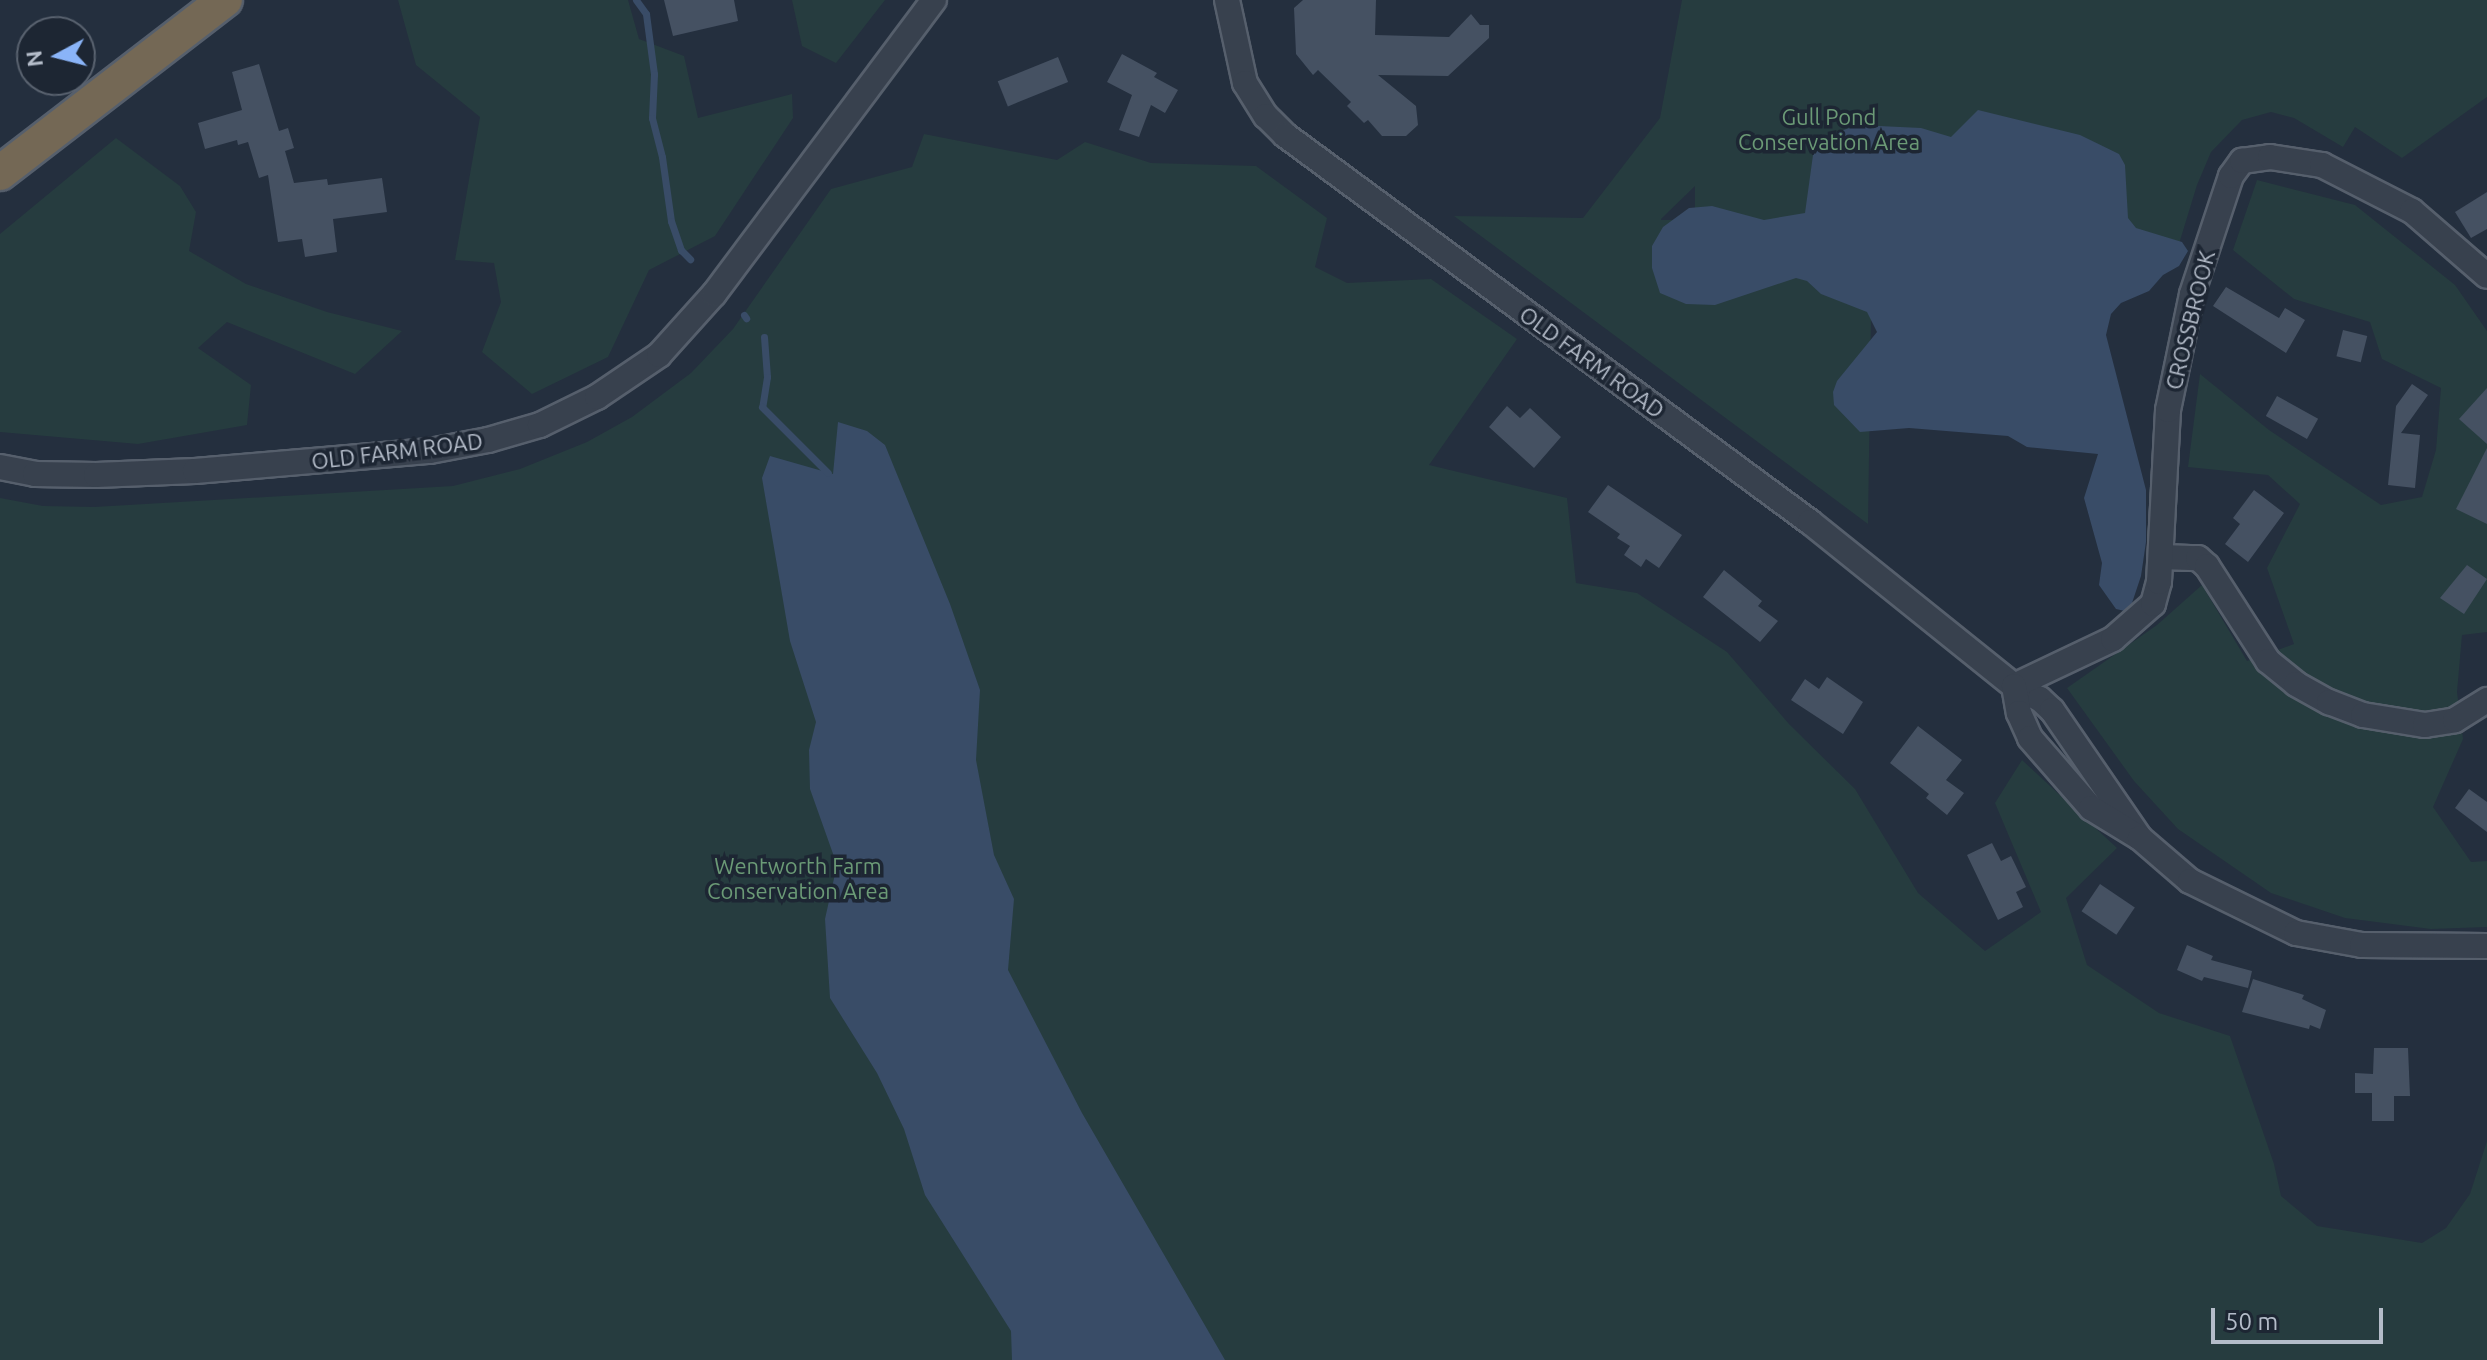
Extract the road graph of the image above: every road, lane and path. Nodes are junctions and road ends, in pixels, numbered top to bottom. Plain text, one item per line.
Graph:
1 (225, 0) edge
2 (934, 0) edge
3 (1227, 0) edge
4 (0, 173) edge
5 (2487, 276) edge
6 (0, 467) edge
7 (2161, 557) junction
8 (2014, 686) junction
9 (2487, 700) edge
10 (2140, 838) junction
11 (2487, 946) edge

1 - 4 highway
2 - 6 street, OLD FARM ROAD
3 - 8 street, OLD FARM ROAD
5 - 7 street, CROSSBROOK
7 - 8 street, CROSSBROOK
7 - 9 street
8 - 10 street, OLD FARM ROAD
8 - 10 street, OLD FARM ROAD
10 - 11 street, OLD FARM ROAD

